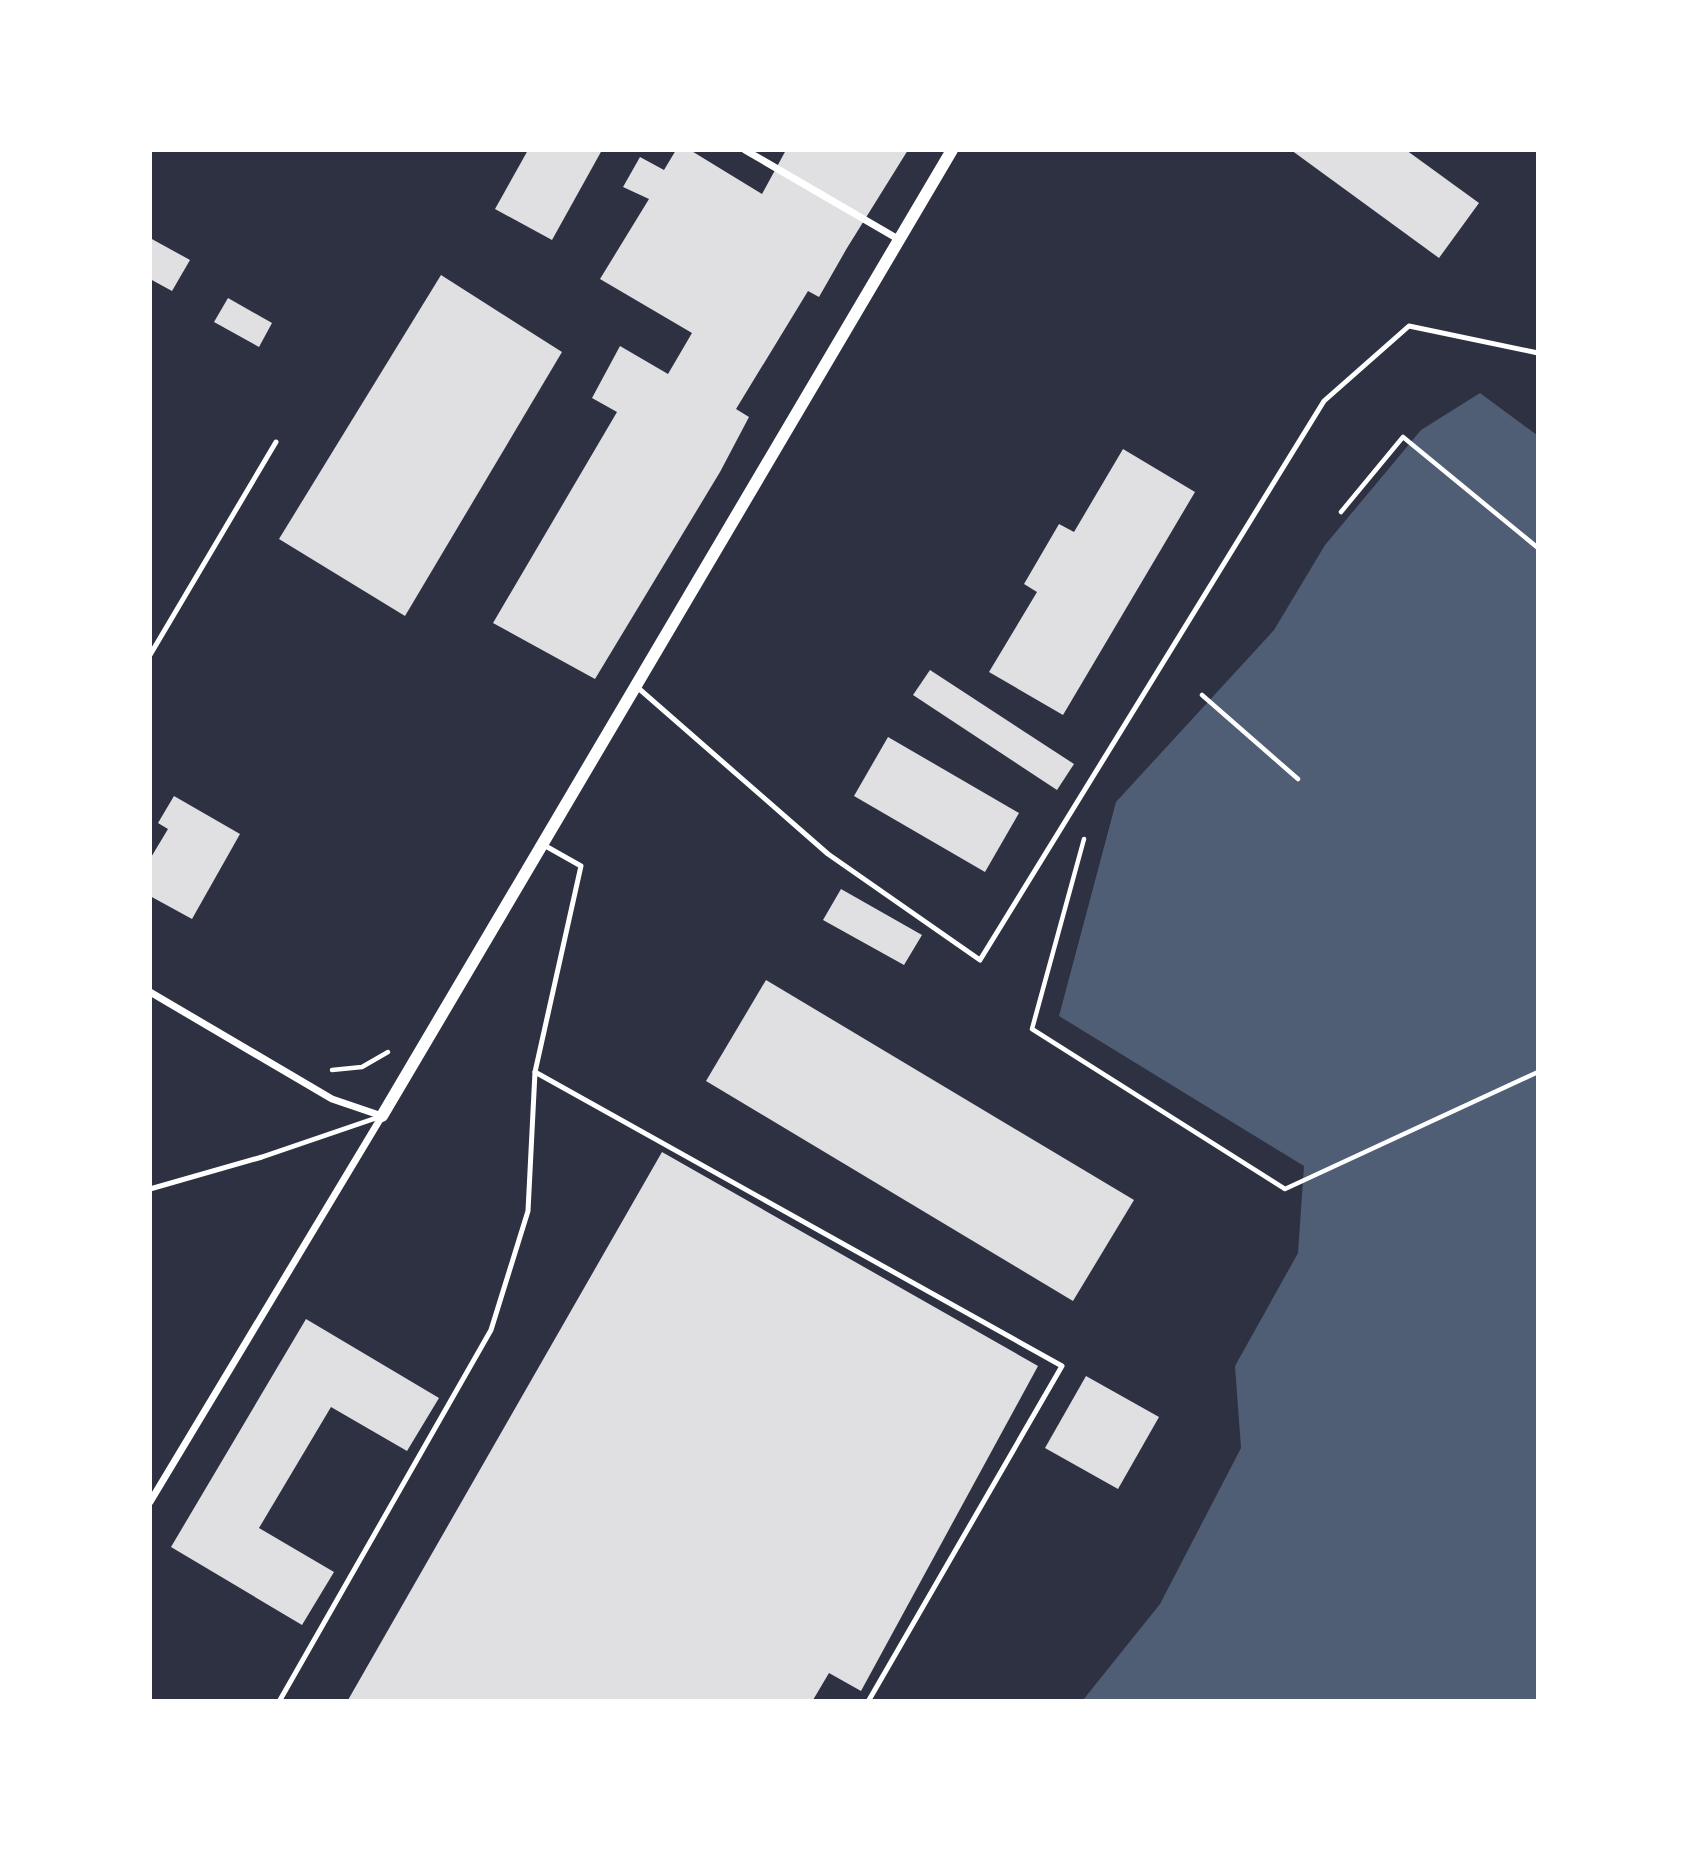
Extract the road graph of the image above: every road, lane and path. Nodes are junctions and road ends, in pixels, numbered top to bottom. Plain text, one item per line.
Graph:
1 (745, 150) edge
2 (951, 150) edge
3 (755, 153) edge
4 (898, 239) junction
5 (1538, 353) edge
6 (276, 442) dead end
7 (1341, 512) dead end
8 (1538, 548) edge
9 (150, 654) edge
10 (635, 685) junction
11 (1202, 695) dead end
12 (1298, 779) dead end
13 (1085, 837) dead end
14 (542, 844) junction
15 (150, 992) edge
16 (535, 1072) junction
17 (1538, 1072) edge
18 (382, 1116) junction
19 (150, 1189) edge
20 (150, 1502) edge
21 (280, 1700) edge
22 (869, 1700) edge

1 - 3 street
2 - 4 street
3 - 4 street
4 - 10 street
5 - 10 lane
6 - 9 lane
7 - 8 path
10 - 14 street
11 - 12 path
13 - 17 path
14 - 16 lane
14 - 18 street
15 - 18 street
16 - 21 lane
16 - 22 lane
18 - 19 lane
18 - 20 street

